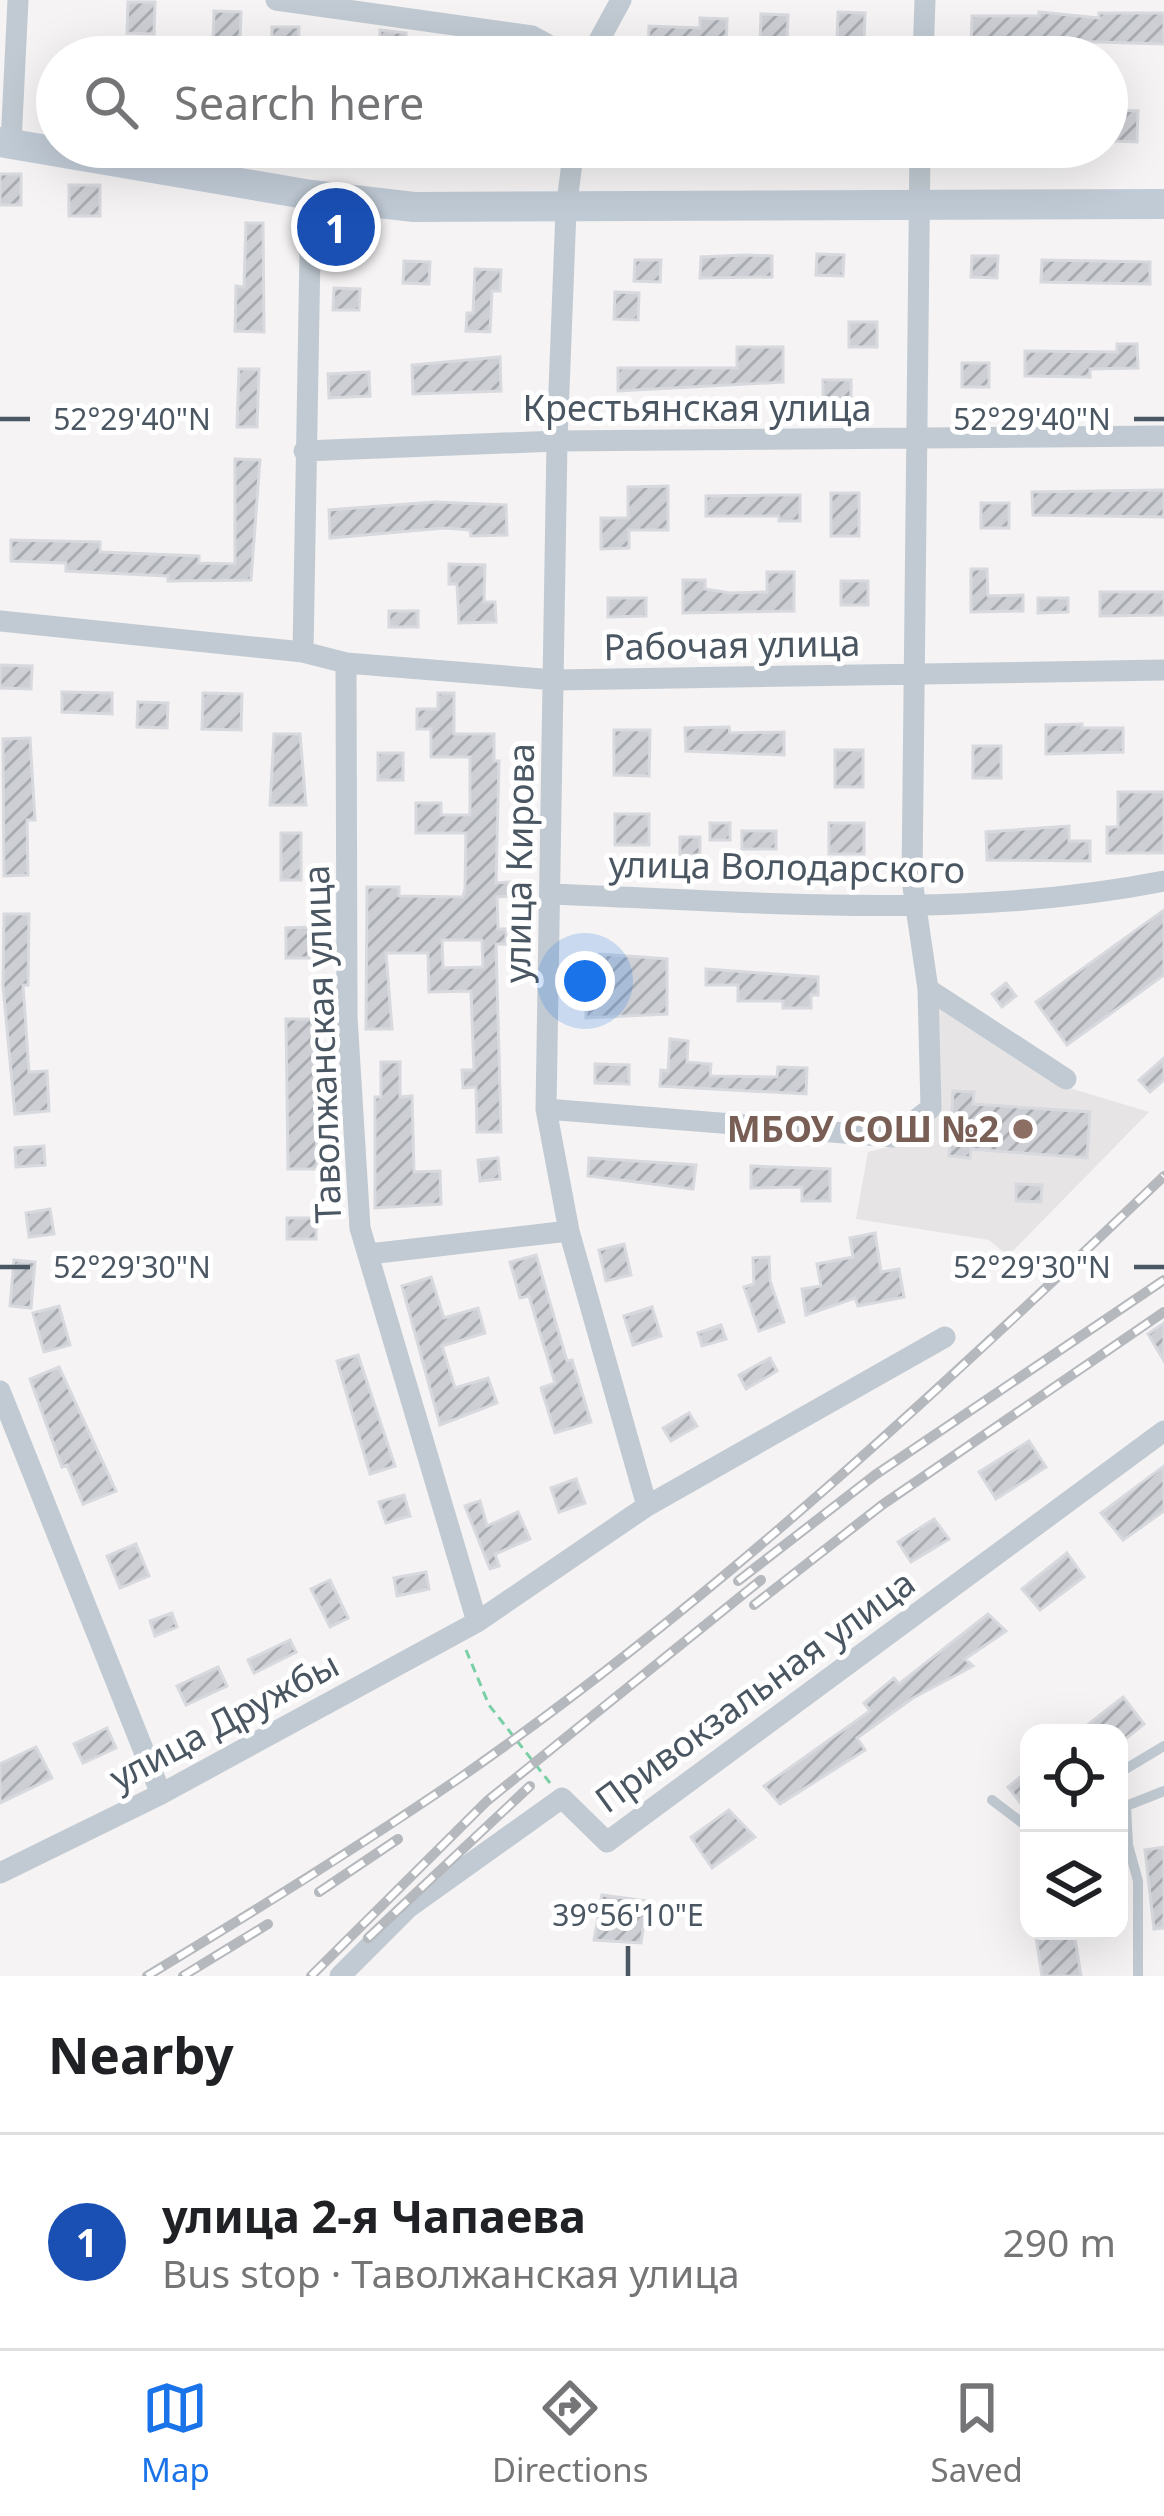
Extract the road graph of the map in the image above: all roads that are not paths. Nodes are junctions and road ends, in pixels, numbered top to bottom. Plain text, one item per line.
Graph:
1 (18, 0) edge
2 (276, 0) edge
3 (621, 0) edge
4 (925, 0) edge
5 (532, 36) edge
6 (601, 36) edge
7 (924, 36) edge
8 (6, 143) edge
9 (36, 148) edge
10 (153, 168) edge
11 (571, 168) edge
12 (919, 168) edge
13 (311, 195) junction
14 (918, 204) junction
15 (1164, 204) edge
16 (566, 210) junction
17 (1164, 436) edge
18 (914, 439) junction
19 (557, 441) junction
20 (304, 451) junction
21 (0, 621) edge
22 (303, 652) junction
23 (346, 663) junction
24 (1164, 670) edge
25 (913, 675) junction
26 (555, 680) junction
27 (1164, 881) edge
28 (551, 894) junction
29 (914, 909) junction
30 (928, 989) junction
31 (1066, 1079) dead end
32 (546, 1109) junction
33 (569, 1232) junction
34 (369, 1254) junction
35 (945, 1337) dead end
36 (0, 1390) edge
37 (1164, 1431) edge
38 (646, 1506) junction
39 (469, 1626) junction
40 (1164, 1746) edge
41 (1128, 1768) edge
42 (1164, 1791) edge
43 (161, 1794) junction
44 (992, 1800) dead end
45 (1020, 1821) edge
46 (0, 1873) edge
47 (340, 1976) edge
48 (1138, 1976) edge

1 - 8 street
2 - 5 street
3 - 6 street
4 - 7 street
8 - 9 main road
10 - 13 main road
11 - 16 street, улица Кирова
12 - 14 street
13 - 16 main road
13 - 20 street
14 - 15 main road
14 - 16 main road
14 - 18 street
16 - 19 street, улица Кирова
17 - 18 street, Крестьянская улица
18 - 19 street, Крестьянская улица
18 - 25 street
19 - 20 street, Крестьянская улица
19 - 26 street, улица Кирова
20 - 22 street
21 - 22 street, Рабочая улица
22 - 23 street, Рабочая улица
23 - 26 street, Рабочая улица
23 - 34 street, Таволжанская улица
24 - 25 street, Рабочая улица
25 - 26 street, Рабочая улица
25 - 29 street
26 - 28 street, улица Кирова
27 - 29 street, улица Володарского
28 - 29 street, улица Володарского
28 - 32 street, улица Кирова
29 - 30 street
30 - 31 street
30 - 32 street
32 - 33 street, улица Кирова
33 - 34 street
33 - 38 street, улица Кирова
34 - 39 street, Таволжанская улица
35 - 38 street, улица Дружбы
36 - 43 street
37 - 47 street, Привокзальная улица
38 - 39 street, улица Дружбы
39 - 43 street, улица Дружбы
40 - 41 lane
42 - 48 lane
43 - 46 street, улица Дружбы
44 - 45 lane

